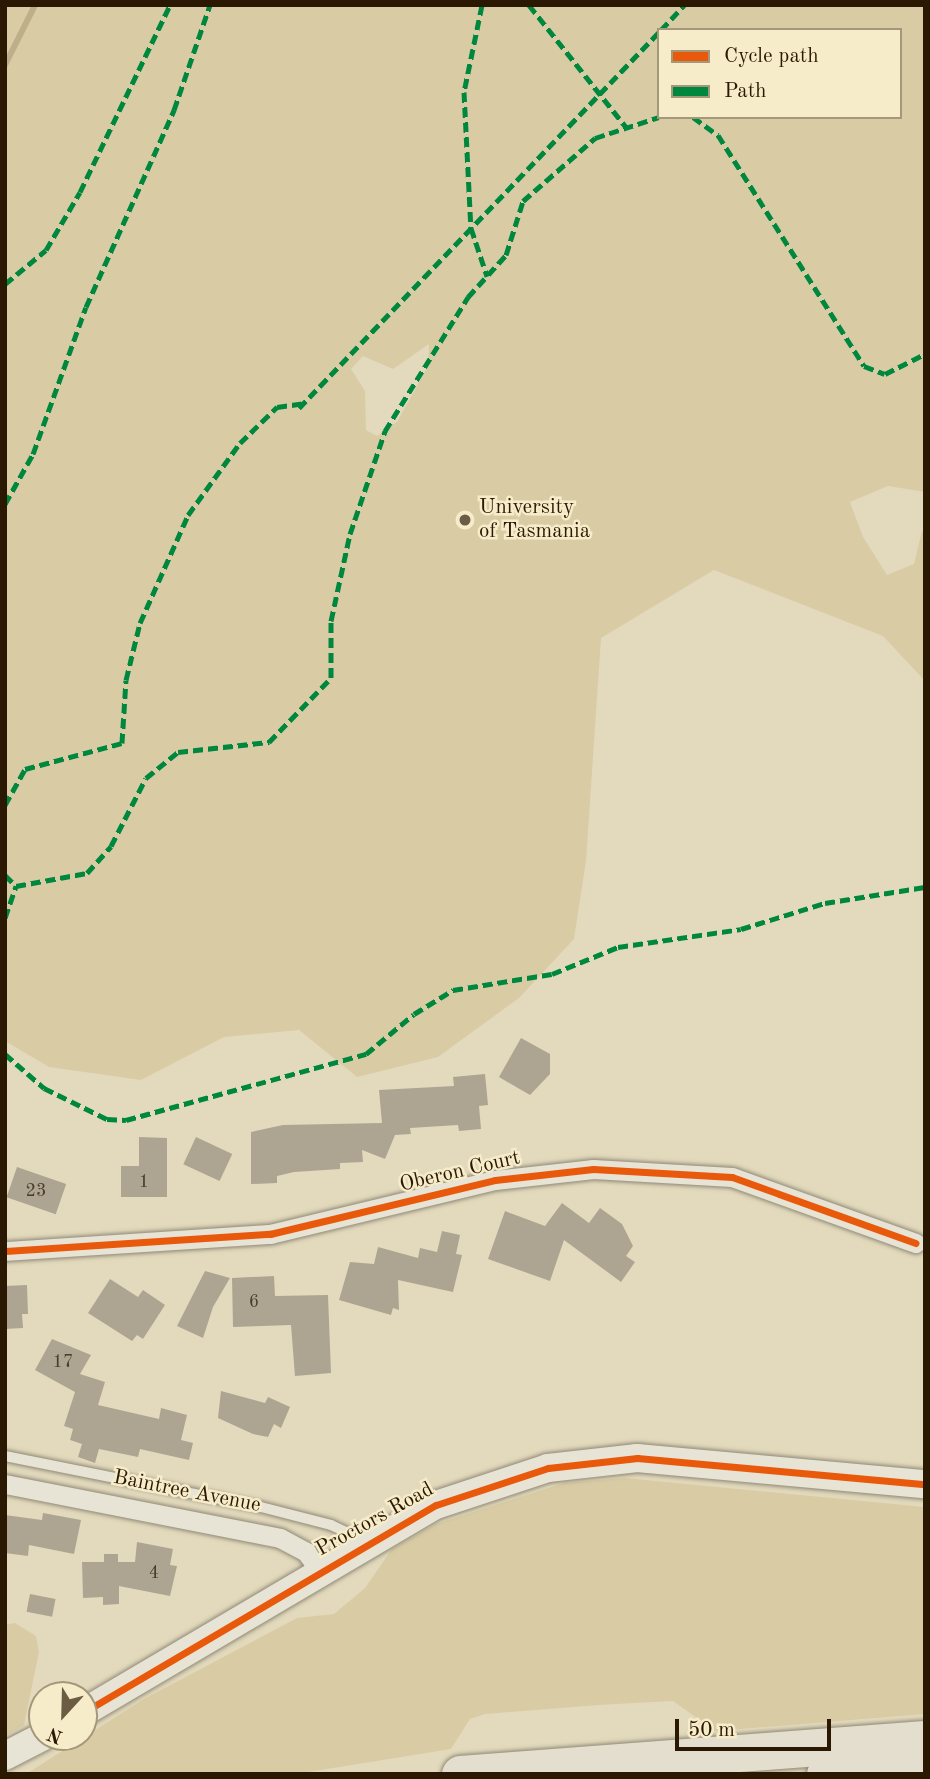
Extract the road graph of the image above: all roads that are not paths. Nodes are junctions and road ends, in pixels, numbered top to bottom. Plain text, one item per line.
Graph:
1 (915, 1243) dead end
2 (5, 1251) edge
3 (5, 1456) edge
4 (5, 1484) edge
5 (925, 1484) edge
6 (360, 1548) junction
7 (320, 1571) junction
8 (98, 1704) edge
9 (925, 1739) edge
10 (28, 1744) edge
11 (5, 1756) edge
12 (925, 1767) edge
13 (460, 1774) edge
14 (825, 1774) edge

1 - 2 street, Oberon Court
3 - 6 lane, Baintree Avenue
4 - 7 street, Baintree Avenue
5 - 6 street, Proctors Road
6 - 7 street, Proctors Road
7 - 8 street, Proctors Road
9 - 13 highway
10 - 11 street
12 - 14 highway

